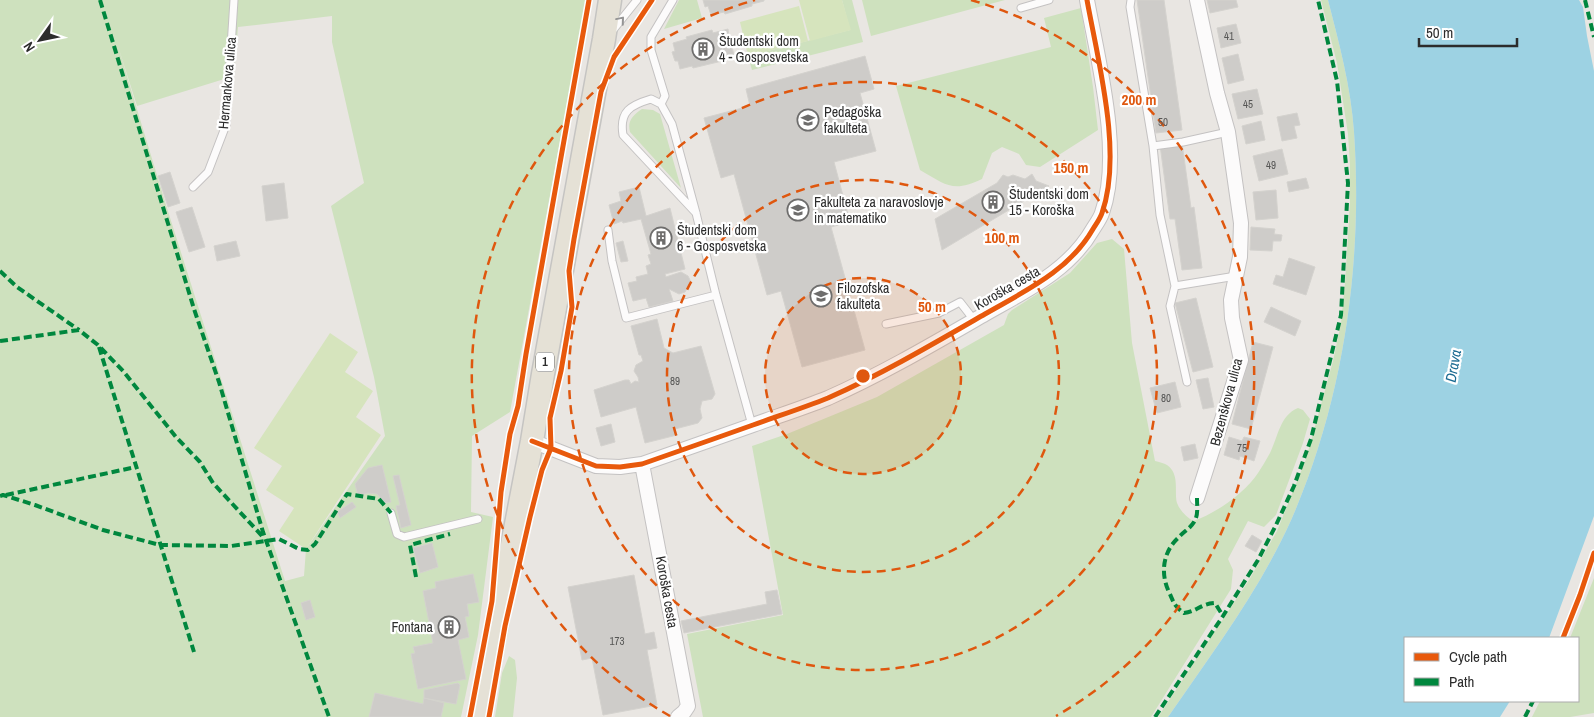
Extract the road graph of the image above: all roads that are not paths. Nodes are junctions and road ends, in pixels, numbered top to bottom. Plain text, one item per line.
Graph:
1 (234, 0) edge
2 (609, 0) edge
3 (637, 0) edge
4 (673, 0) edge
5 (1049, 0) edge
6 (1087, 0) edge
7 (1130, 0) edge
8 (1197, 0) edge
9 (1021, 8) dead end
10 (604, 40) junction
11 (661, 104) junction
12 (1228, 132) junction
13 (1153, 146) junction
14 (193, 187) dead end
15 (696, 213) junction
16 (608, 230) dead end
17 (1237, 276) junction
18 (1175, 286) junction
19 (716, 295) junction
20 (974, 320) junction
21 (886, 324) dead end
22 (1187, 382) dead end
23 (752, 425) junction
24 (532, 441) junction
25 (642, 464) junction
26 (1197, 498) dead end
27 (391, 513) dead end
28 (478, 519) dead end
29 (479, 717) edge
30 (678, 717) edge

1 - 14 lane, Hermankova ulica
2 - 10 main road, 1
10 -> 3 lane
4 - 11 lane
5 - 9 lane
6 - 20 street, Koroška cesta
7 - 13 lane
8 - 12 street, Bezenškova ulica
10 - 24 main road, 1
11 - 15 lane
11 - 15 lane
12 - 13 lane
12 - 17 street, Bezenškova ulica
13 - 18 lane
15 - 19 lane
16 - 19 lane
17 - 18 lane
17 - 26 street, Bezenškova ulica
18 - 22 lane
19 - 23 lane
20 - 21 lane
20 - 23 street, Koroška cesta
23 - 25 street, Koroška cesta
24 - 25 street, Koroška cesta
24 - 29 main road, 1
25 - 30 street, Koroška cesta
27 - 28 lane

